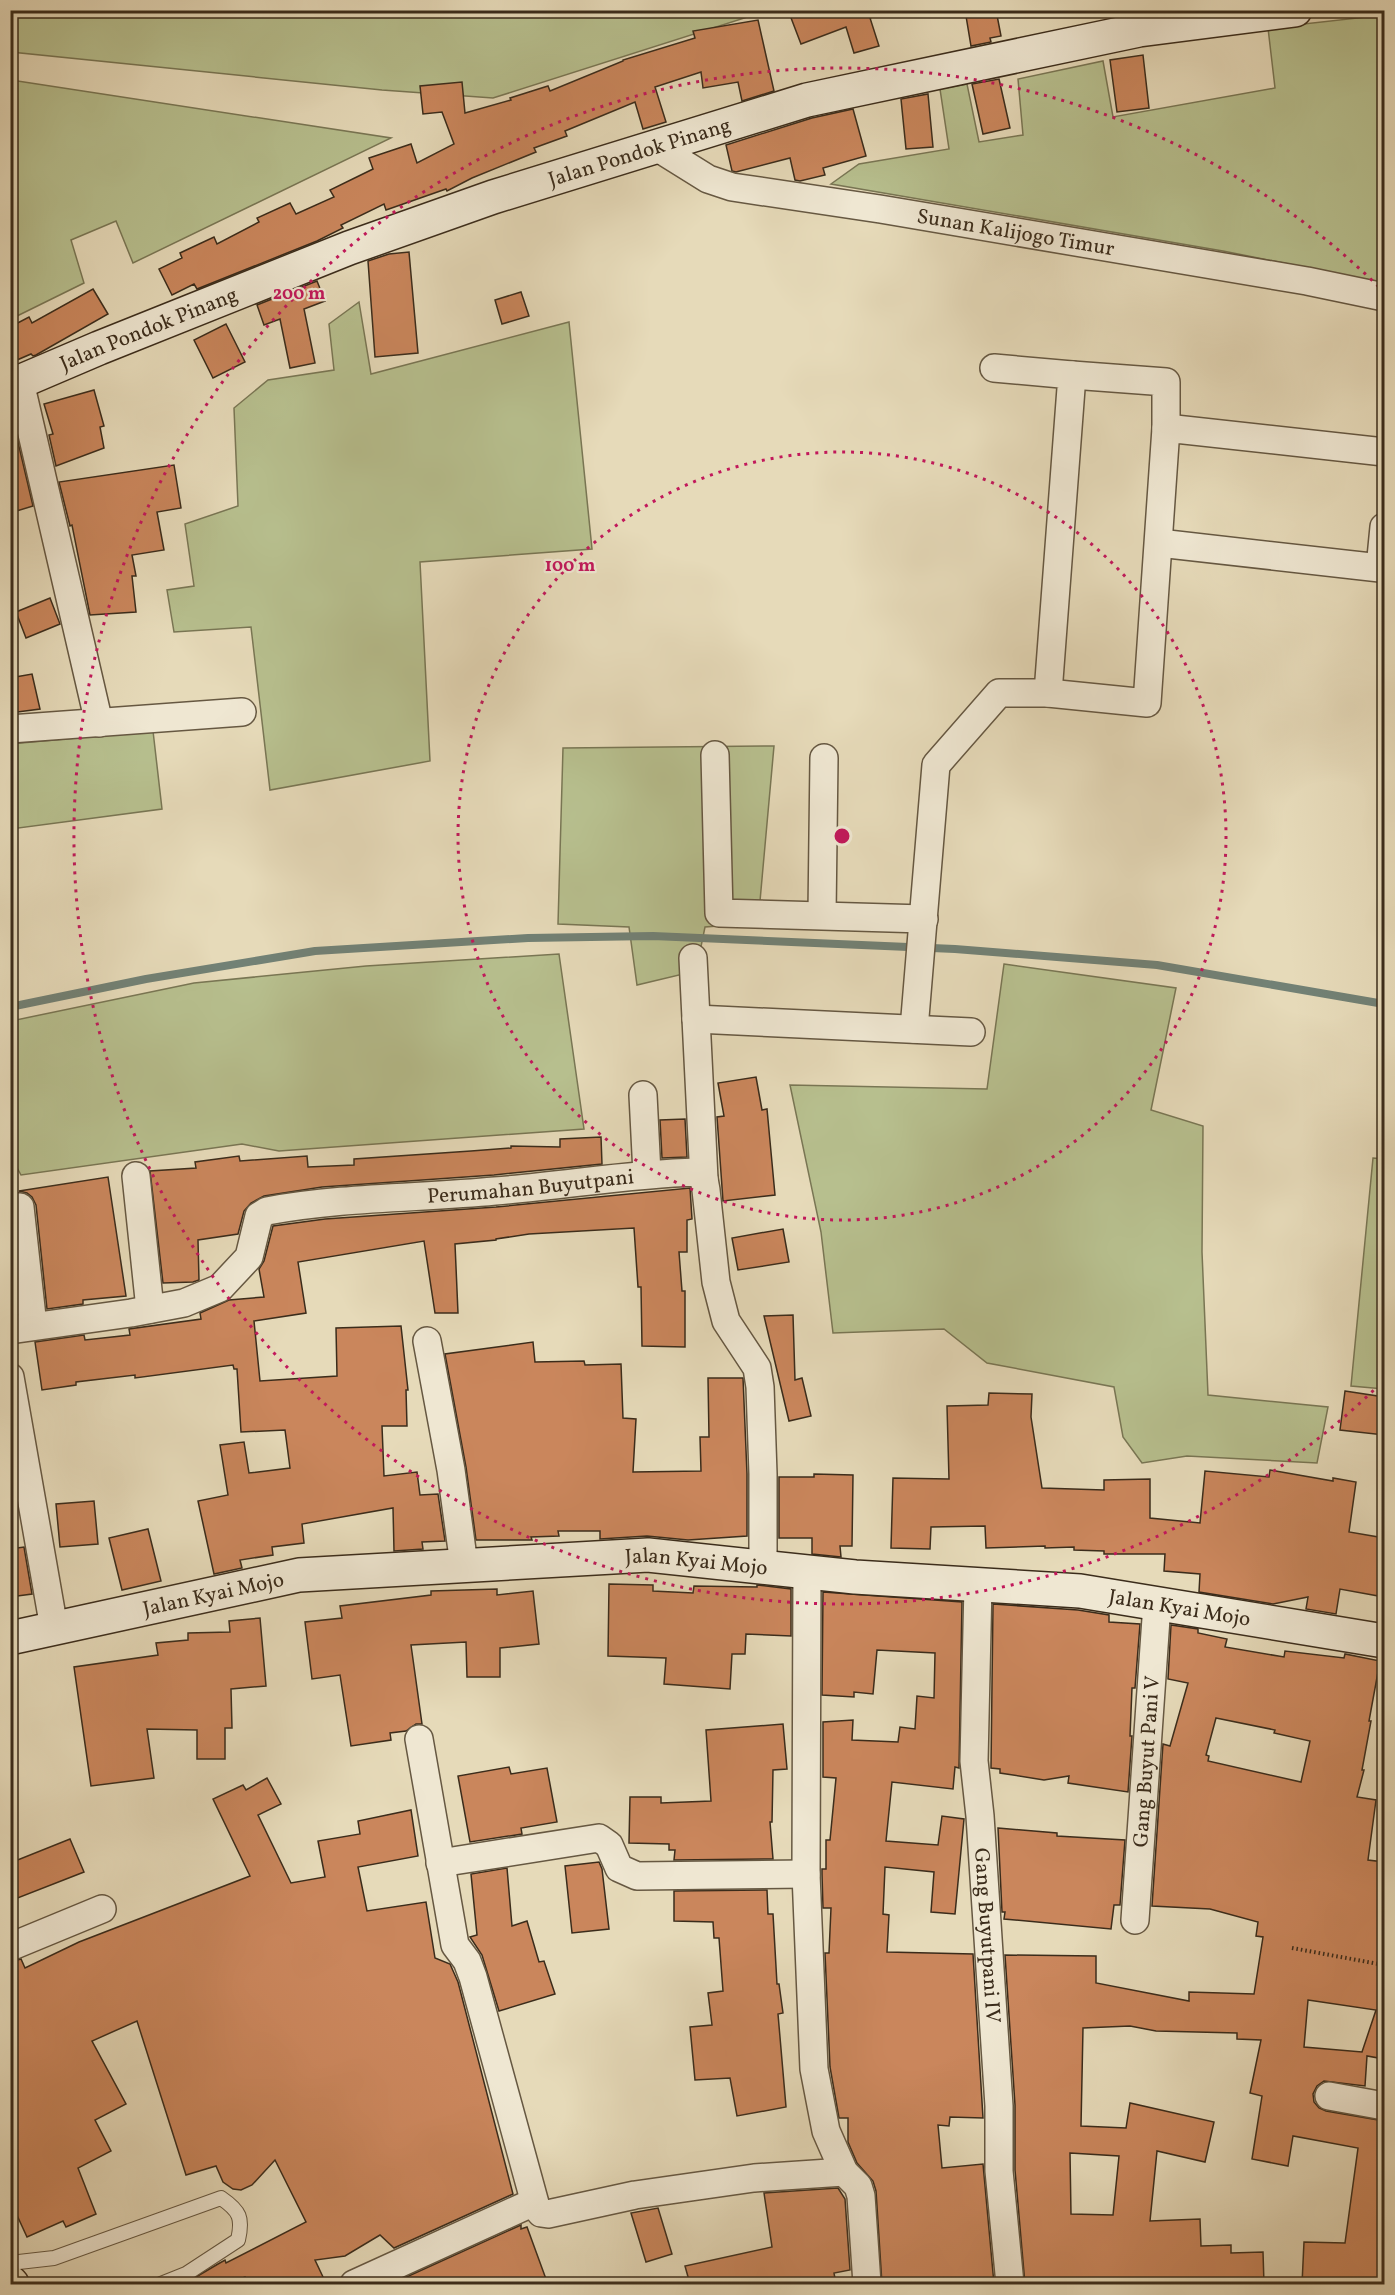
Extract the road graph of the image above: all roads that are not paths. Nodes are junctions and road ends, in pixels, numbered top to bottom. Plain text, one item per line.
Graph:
1 (1295, 10) edge
2 (655, 146) junction
3 (1384, 297) edge
4 (994, 368) dead end
5 (1072, 375) junction
6 (15, 384) edge
7 (1166, 428) junction
8 (1384, 452) edge
9 (1384, 527) edge
10 (1159, 543) junction
11 (1048, 693) junction
12 (242, 712) dead end
13 (99, 723) junction
14 (10, 729) edge
15 (715, 755) dead end
16 (824, 758) dead end
17 (822, 914) junction
18 (922, 927) junction
19 (693, 958) dead end
20 (696, 1019) junction
21 (914, 1029) junction
22 (971, 1032) dead end
23 (644, 1095) dead end
24 (647, 1174) junction
25 (136, 1176) dead end
26 (704, 1179) junction
27 (20, 1207) dead end
28 (150, 1309) junction
29 (22, 1328) edge
30 (427, 1341) dead end
31 (10, 1377) edge
32 (20, 1480) edge
33 (464, 1565) junction
34 (763, 1567) junction
35 (807, 1572) junction
36 (978, 1585) junction
37 (1157, 1604) junction
38 (54, 1629) junction
39 (10, 1638) edge
40 (1384, 1641) edge
41 (419, 1739) dead end
42 (440, 1863) junction
43 (806, 1874) junction
44 (102, 1909) dead end
45 (1135, 1920) dead end
46 (10, 1947) edge
47 (1329, 2096) dead end
48 (1384, 2106) edge
49 (844, 2172) junction
50 (534, 2202) junction
51 (10, 2263) edge
52 (161, 2284) edge
53 (354, 2284) edge
54 (867, 2284) edge
55 (1011, 2284) edge

1 - 2 street, Jalan Pondok Pinang
2 - 3 street, Sunan Kalijogo Timur
2 - 6 street, Jalan Pondok Pinang
4 - 5 street
5 - 7 street
5 - 11 street
6 - 13 street
7 - 8 street
7 - 10 street
9 - 10 street
10 - 11 street
11 - 18 street
12 - 13 street
13 - 14 street
15 - 17 street
16 - 17 street
17 - 18 street
18 - 21 street
19 - 20 street
20 - 21 street
20 - 26 street
21 - 22 street
23 - 24 street
24 - 26 street, Perumahan Buyutpani
24 - 28 street, Perumahan Buyutpani
25 - 28 street
26 - 34 street
27 - 29 street
28 - 29 street, Perumahan Buyutpani
30 - 33 street
31 - 32 street
32 - 38 street
33 - 34 street, Jalan Kyai Mojo
33 - 38 street, Jalan Kyai Mojo
34 - 35 street, Jalan Kyai Mojo
35 - 36 street, Jalan Kyai Mojo
35 - 43 street
36 - 37 street, Jalan Kyai Mojo
36 - 55 street, Gang Buyutpani IV
37 - 40 street, Jalan Kyai Mojo
37 - 45 street, Gang Buyut Pani V
38 - 39 street, Jalan Kyai Mojo
41 - 42 street
42 - 43 street
42 - 50 street
43 - 49 street
44 - 46 street
47 - 48 street
49 - 50 street
49 - 54 street
50 - 53 street
51 - 52 lane

